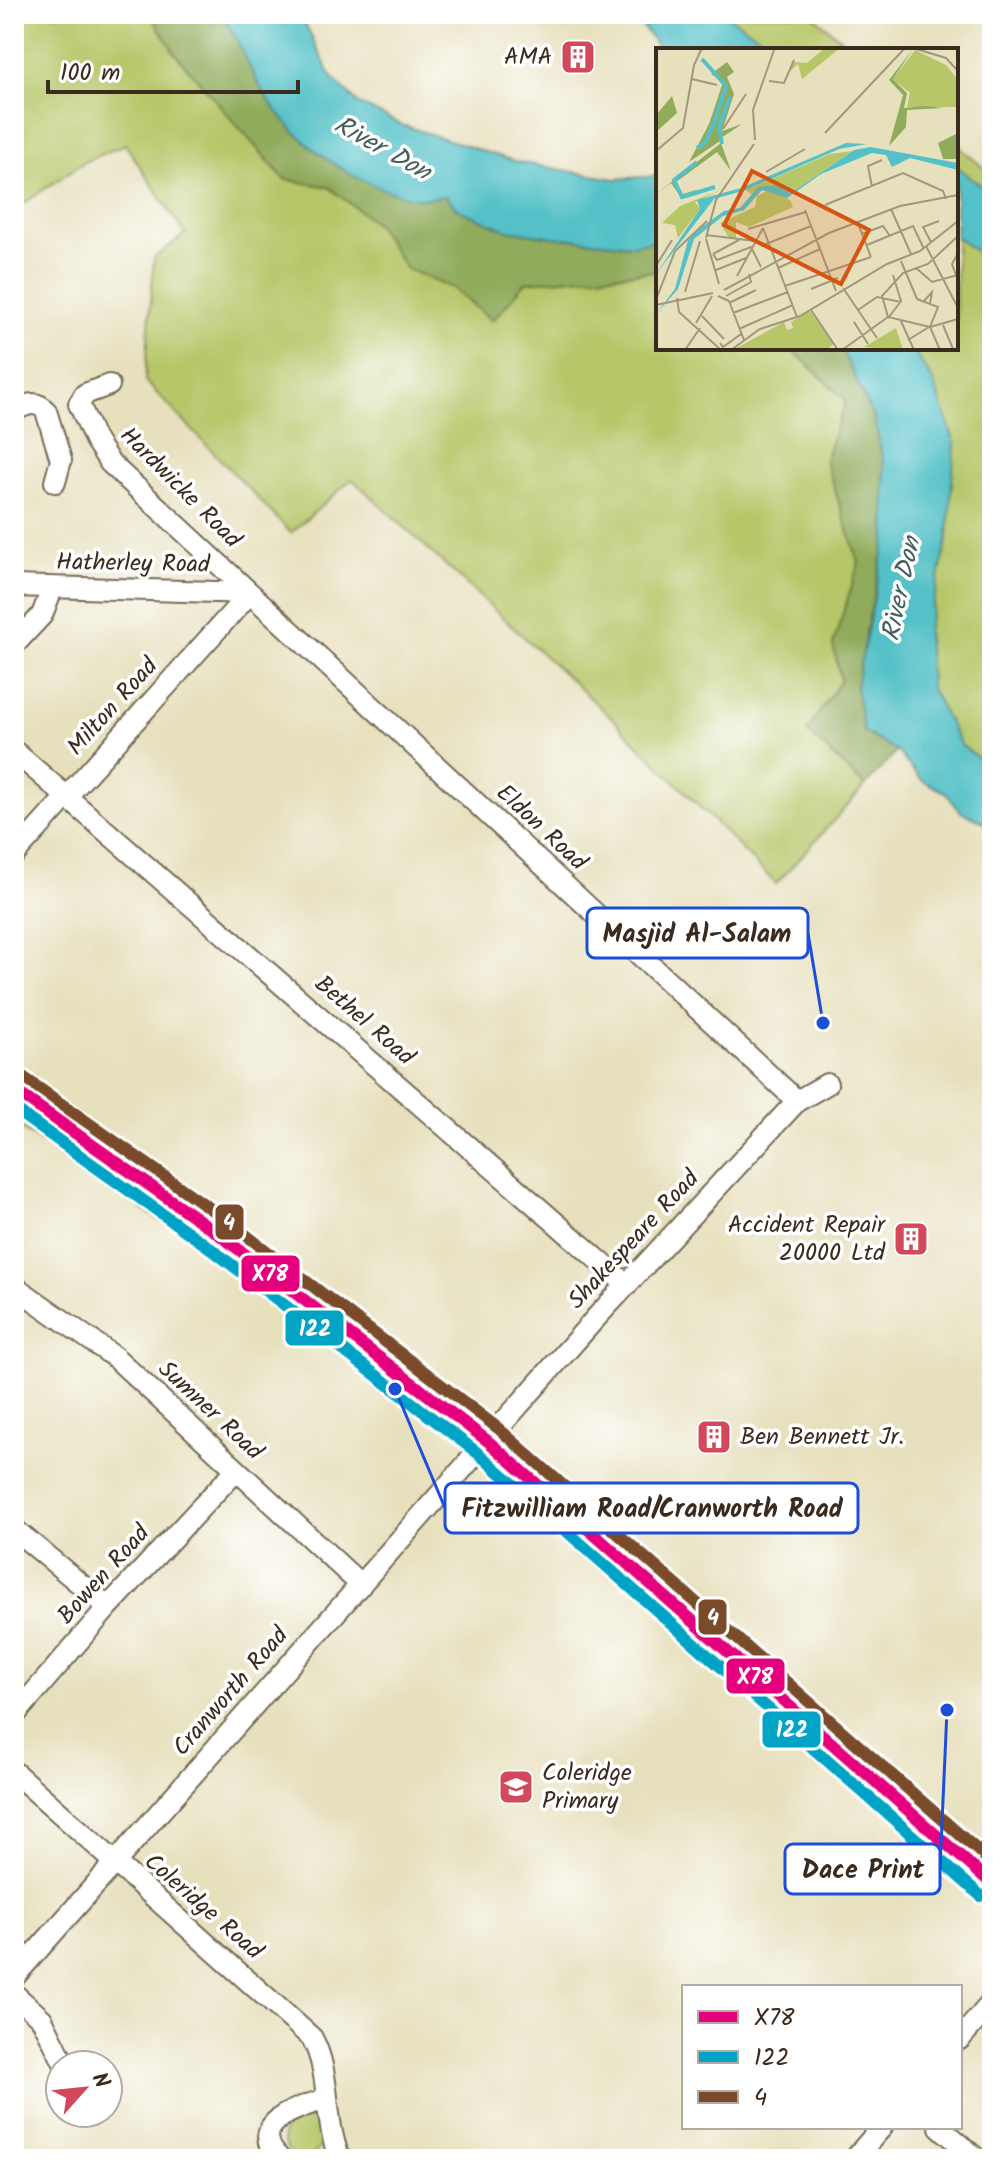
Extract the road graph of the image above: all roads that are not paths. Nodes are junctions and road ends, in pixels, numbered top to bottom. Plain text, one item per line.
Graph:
1 (109, 385) dead end
2 (14, 410) edge
3 (55, 482) dead end
4 (14, 586) edge
5 (52, 589) junction
6 (250, 593) junction
7 (14, 645) edge
8 (14, 751) edge
9 (67, 797) junction
10 (14, 855) edge
11 (827, 1084) dead end
12 (14, 1090) edge
13 (797, 1101) junction
14 (627, 1285) junction
15 (14, 1286) edge
16 (489, 1442) junction
17 (235, 1471) junction
18 (14, 1529) edge
19 (361, 1585) junction
20 (108, 1607) junction
21 (14, 1716) edge
22 (14, 1772) edge
23 (115, 1863) junction
24 (992, 1884) edge
25 (14, 1977) edge
26 (14, 1994) edge
27 (992, 2002) edge
28 (962, 2037) edge
29 (59, 2049) edge
30 (327, 2099) junction
31 (880, 2129) edge
32 (942, 2129) edge
33 (336, 2158) edge
34 (280, 2159) edge
35 (854, 2159) edge
36 (977, 2159) edge

1 - 6 street, Hardwicke Road
2 - 3 street
4 - 5 street, Hatherley Road
5 - 6 street, Hatherley Road
5 - 7 street
6 - 9 street, Milton Road
6 - 13 street, Eldon Road
8 - 9 street, Bethel Road
9 - 10 street, Milton Road
9 - 14 street, Bethel Road
11 - 13 street, Shakespeare Road
12 - 16 main road
13 - 14 street, Shakespeare Road
14 - 16 street, Shakespeare Road
15 - 17 street, Sumner Road
16 - 19 street, Cranworth Road
16 - 24 main road
17 - 19 street, Sumner Road
17 - 20 street, Bowen Road
18 - 20 street
19 - 23 street, Cranworth Road
20 - 21 street, Bowen Road
22 - 23 street, Coleridge Road
23 - 25 street, Cranworth Road
23 - 30 street, Coleridge Road
26 - 29 street
27 - 28 street
30 - 33 street, Coleridge Road
30 - 34 street
31 - 35 street
32 - 36 street

